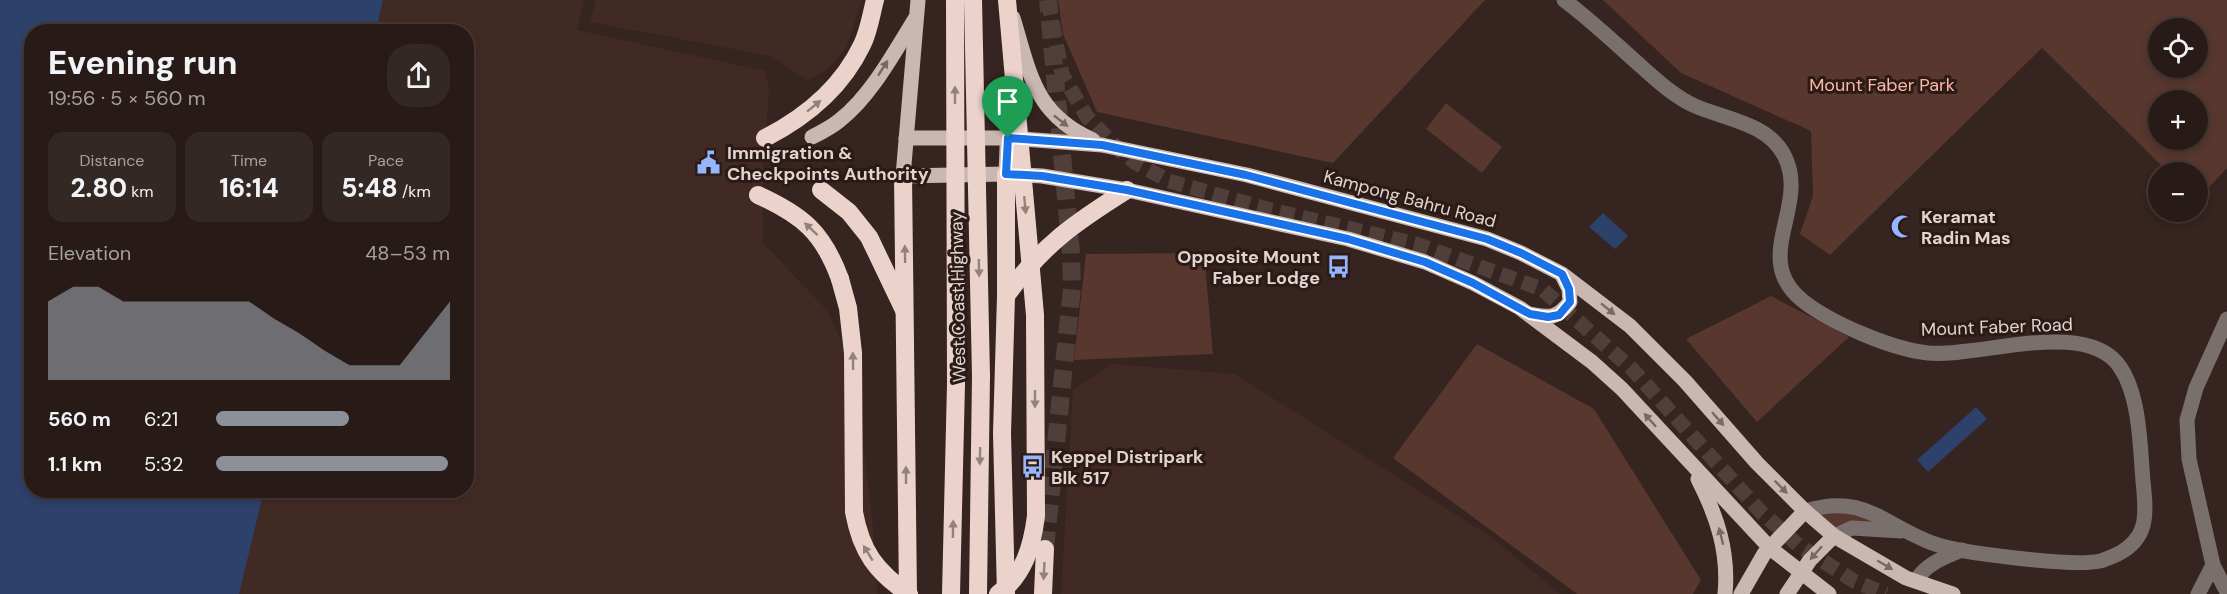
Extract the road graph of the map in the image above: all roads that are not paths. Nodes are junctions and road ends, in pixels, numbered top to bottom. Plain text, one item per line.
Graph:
1 (875, 0) edge
2 (918, 0) edge
3 (955, 0) edge
4 (973, 0) edge
5 (1564, 0) edge
6 (1010, 4) edge
7 (917, 16) junction
8 (812, 137) dead end
9 (765, 138) dead end
10 (906, 138) junction
11 (1008, 138) junction
12 (1102, 145) junction
13 (1006, 174) junction
14 (903, 176) junction
15 (821, 190) dead end
16 (1127, 190) junction
17 (758, 195) dead end
18 (1562, 274) junction
19 (1006, 296) junction
20 (905, 313) junction
21 (1530, 314) junction
22 (2226, 324) edge
23 (1690, 464) junction
24 (1805, 511) junction
25 (1904, 531) junction
26 (1834, 536) junction
27 (1770, 548) junction
28 (1045, 549) tunnel mouth
29 (1962, 550) junction
30 (2213, 565) junction
31 (1800, 572) junction
32 (1916, 581) junction
33 (2227, 592) edge
34 (908, 594) edge
35 (951, 594) edge
36 (978, 594) edge
37 (998, 594) edge
38 (1006, 594) edge
39 (1042, 594) edge
40 (1725, 594) edge
41 (1741, 594) edge
42 (1786, 594) edge
43 (1829, 594) edge
44 (1953, 594) edge
45 (2198, 594) edge

9 -> 1 highway
2 - 7 main road
35 -> 3 highway, West Coast Highway, bridge
4 -> 36 highway, West Coast Highway, bridge
5 - 29 street, Mount Faber Road
6 - 11 main road
6 -> 12 main road
6 -> 37 highway, bridge
8 -> 7 main road
7 - 10 main road
10 - 11 main road, Kampong Bahru Road
10 - 14 main road
11 - 12 main road, Kampong Bahru Road
11 - 13 main road
12 - 18 main road, Kampong Bahru Road
13 - 14 main road
13 - 16 main road
13 - 19 highway
20 -> 14 highway
15 - 20 highway
16 - 19 highway
16 - 21 main road
34 -> 17 highway, bridge
18 - 21 main road
18 -> 24 main road, Kampong Bahru Road
19 - 38 highway
34 -> 20 highway
23 -> 21 main road
22 - 30 street
23 - 27 main road
40 -> 23 main road
24 - 25 street, Mount Faber Road
24 - 26 main road, Kampong Bahru Road
24 - 27 main road
25 - 26 street, Mount Faber Road
25 - 29 street, Mount Faber Road
26 -> 31 main road
26 -> 32 main road, Kampong Bahru Road
27 - 31 main road
27 - 41 main road
28 -> 39 highway
29 - 32 street
30 - 33 street
30 - 45 street
31 - 42 main road
31 - 43 main road
32 - 44 main road, Kampong Bahru Road

